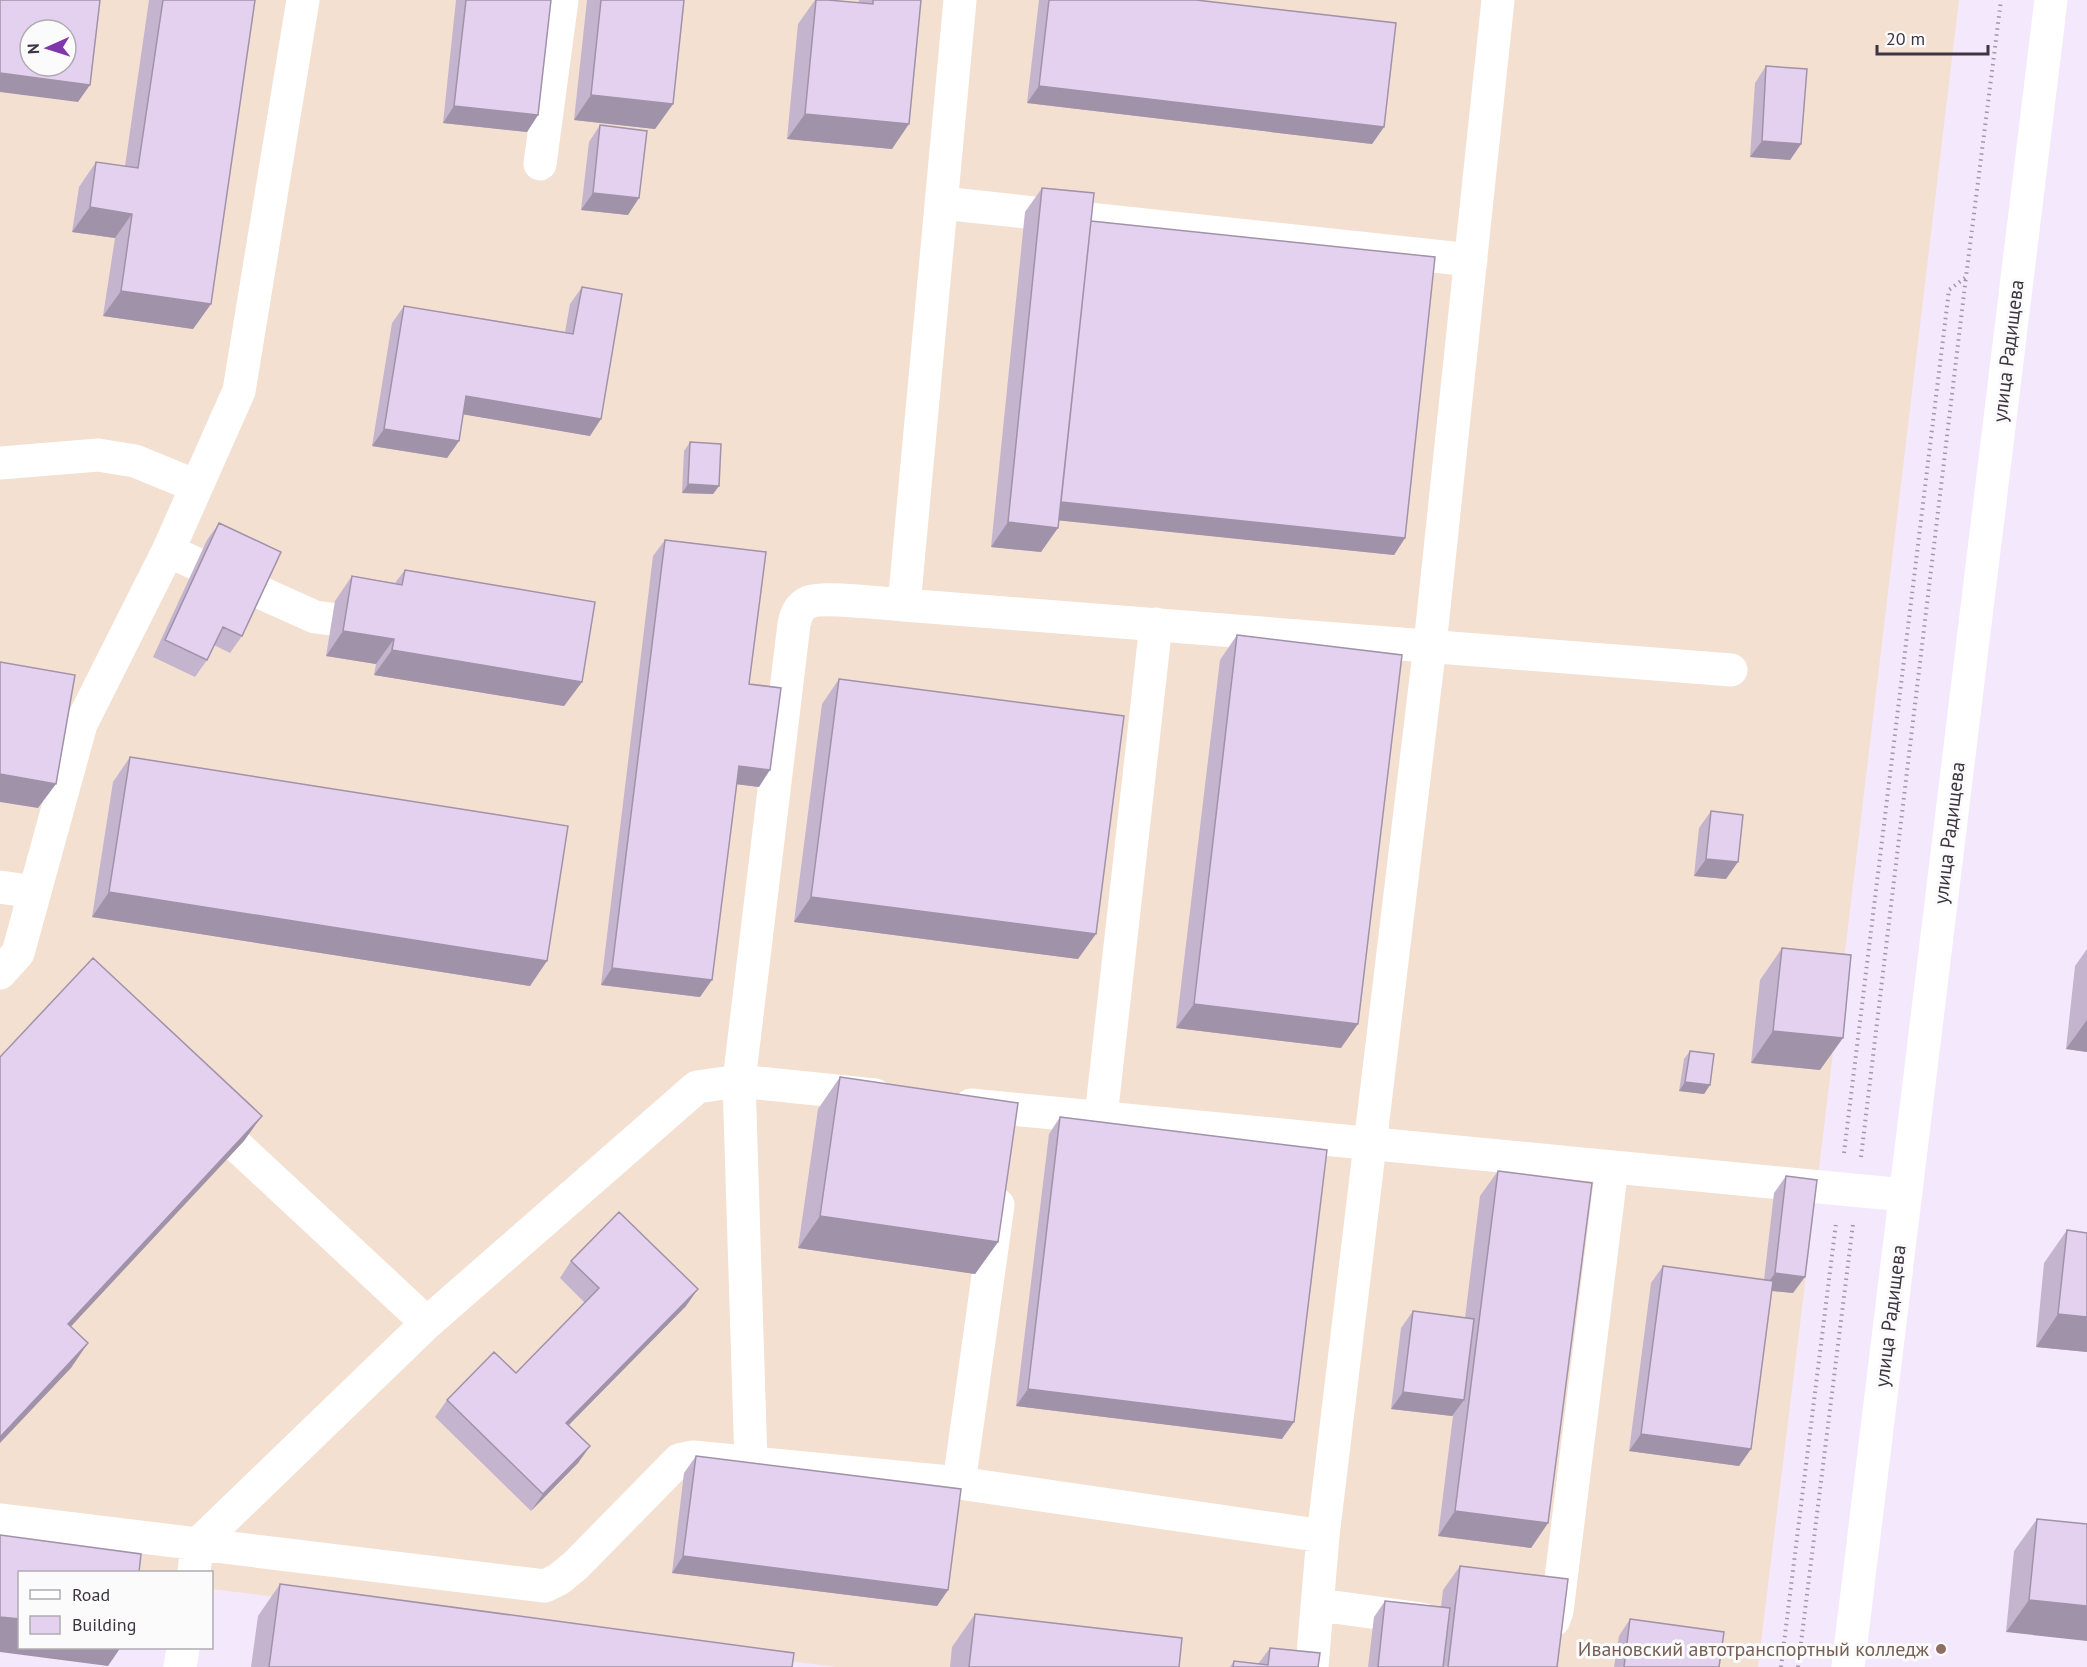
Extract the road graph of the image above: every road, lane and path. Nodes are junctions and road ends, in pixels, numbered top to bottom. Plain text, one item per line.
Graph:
1 (303, 0) edge
2 (562, 0) edge
3 (960, 0) edge
4 (1498, 0) edge
5 (2001, 0) edge
6 (2051, 0) edge
7 (540, 164) dead end
8 (942, 203) junction
9 (1471, 260) junction
10 (1965, 277) junction
11 (0, 463) edge
12 (196, 486) junction
13 (168, 551) junction
14 (904, 605) junction
15 (1156, 624) junction
16 (405, 629) edge
17 (1430, 645) junction
18 (1731, 670) dead end
19 (0, 887) edge
20 (34, 892) junction
21 (0, 973) edge
22 (739, 1081) junction
23 (905, 1098) edge
24 (187, 1099) edge
25 (940, 1101) edge
26 (1101, 1117) junction
27 (1371, 1142) junction
28 (1612, 1167) junction
29 (1002, 1179) edge
30 (1849, 1189) junction
31 (1904, 1195) junction
32 (427, 1323) junction
33 (751, 1463) junction
34 (959, 1483) junction
35 (0, 1520) edge
36 (1323, 1536) junction
37 (195, 1559) edge
38 (1319, 1605) junction
39 (1448, 1623) edge
40 (1531, 1634) edge
41 (183, 1649) edge
42 (180, 1667) edge
43 (1312, 1667) edge
44 (1781, 1667) edge
45 (1798, 1667) edge
46 (1848, 1667) edge

1 - 12 street
2 - 7 street
3 - 8 street
4 - 9 street
5 - 10 path
6 - 31 street, улица Радищева
8 - 9 street
8 - 14 street
9 - 17 street
10 - 30 path
10 - 30 path
11 - 12 street
12 - 13 street
13 - 16 street
13 - 20 street
14 - 15 street
14 - 22 street
15 - 17 street
15 - 26 street
17 - 18 street
17 - 27 street
19 - 20 street
20 - 21 street
22 - 23 street
22 - 32 street
22 - 33 street
24 - 32 street
25 - 26 street
26 - 27 street
27 - 28 street
27 - 36 street
28 - 30 street
28 - 40 street
29 - 34 street
30 - 31 street
30 - 44 path
30 - 45 path
31 - 46 street, улица Радищева
32 - 37 street
33 - 34 street
33 - 37 street
34 - 36 street
35 - 37 street
36 - 38 street
38 - 39 street
38 - 43 street
41 - 42 street

